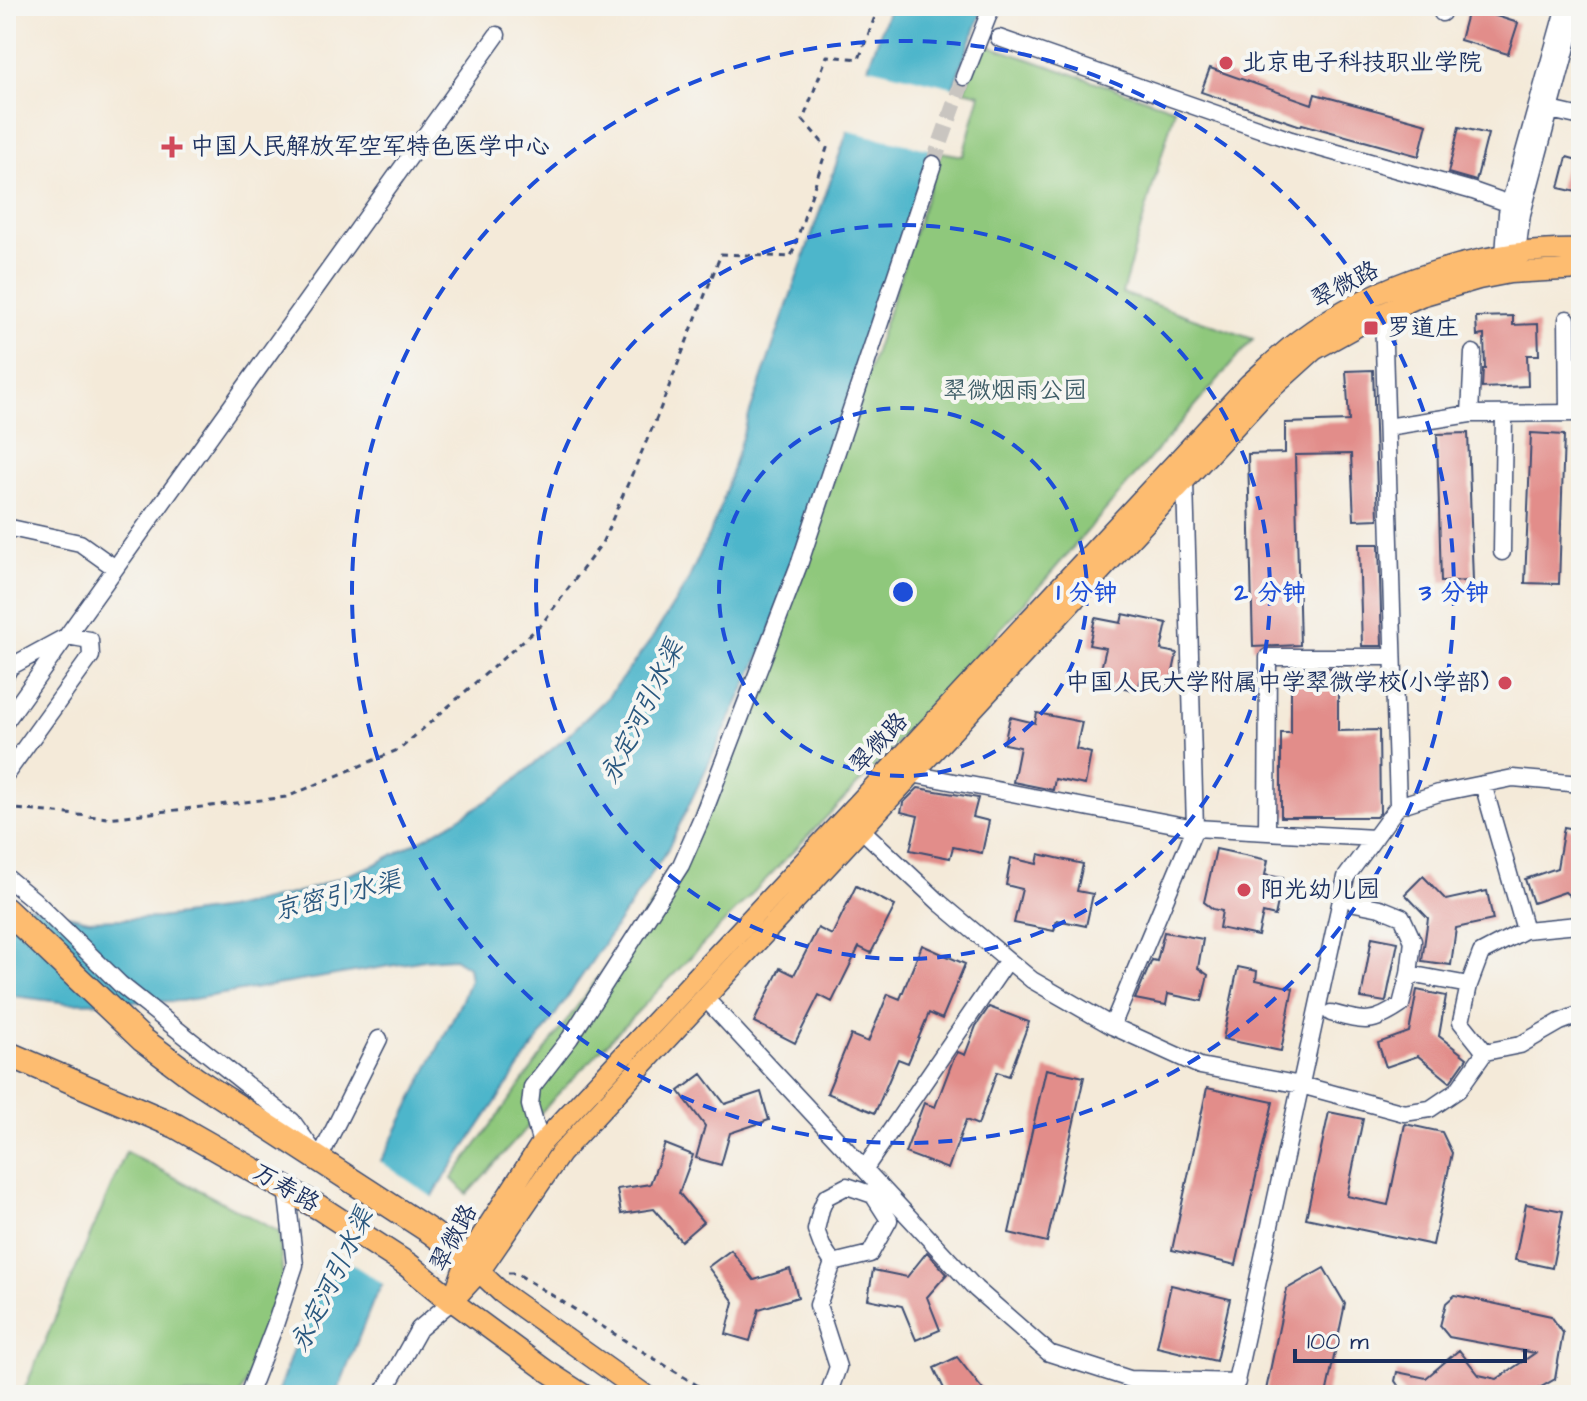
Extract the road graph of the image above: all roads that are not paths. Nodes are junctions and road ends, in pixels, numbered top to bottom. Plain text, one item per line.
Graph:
1 (992, 6) edge
2 (1565, 6) edge
3 (1578, 6) edge
4 (497, 35) dead end
5 (999, 38) dead end
6 (964, 77) tunnel mouth
7 (1544, 109) junction
8 (1581, 117) edge
9 (933, 164) tunnel mouth
10 (1510, 204) junction
11 (1581, 250) edge
12 (1510, 261) junction
13 (1581, 269) edge
14 (1383, 313) junction
15 (1567, 319) dead end
16 (1473, 353) dead end
17 (1575, 413) edge
18 (1470, 414) junction
19 (1504, 414) junction
20 (1387, 427) junction
21 (1185, 482) junction
22 (6, 527) edge
23 (1502, 552) dead end
24 (115, 568) junction
25 (67, 636) junction
26 (1393, 657) junction
27 (6, 674) edge
28 (6, 721) edge
29 (6, 774) edge
30 (912, 774) junction
31 (1483, 784) junction
32 (1581, 784) edge
33 (1398, 806) junction
34 (1195, 828) junction
35 (861, 829) junction
36 (1267, 832) junction
37 (1375, 838) junction
38 (6, 877) edge
39 (1355, 903) dead end
40 (6, 910) edge
41 (1581, 929) edge
42 (1525, 930) junction
43 (1008, 960) junction
44 (1409, 974) junction
45 (1469, 985) junction
46 (705, 998) junction
47 (1331, 1013) dead end
48 (1581, 1014) edge
49 (1112, 1026) junction
50 (379, 1039) dead end
51 (1485, 1052) junction
52 (6, 1053) edge
53 (6, 1065) edge
54 (46, 1071) junction
55 (1301, 1085) junction
56 (541, 1144) junction
57 (319, 1159) junction
58 (865, 1168) junction
59 (286, 1187) junction
60 (833, 1263) junction
61 (473, 1266) junction
62 (452, 1301) junction
63 (1235, 1388) edge
64 (248, 1395) edge
65 (382, 1395) edge
66 (584, 1395) edge
67 (645, 1395) edge
68 (828, 1395) edge

1 - 6 street
2 - 7 street
3 - 7 street
4 - 24 street
5 - 10 street
7 - 8 street
7 - 10 street
7 - 12 street
9 - 56 street
10 - 12 street
11 - 12 main road, 翠微路
12 - 13 main road, 翠微路
12 - 14 main road, 翠微路
12 - 56 main road, 翠微路
14 - 20 street
14 - 21 main road, 翠微路
15 - 17 street
16 - 18 street
17 - 19 street
18 - 19 street
18 - 20 street
19 - 23 street
20 - 26 street
21 - 30 main road, 翠微路
21 - 34 street
22 - 24 street
24 - 25 street
25 - 27 street
25 - 28 street
25 - 29 street
26 - 33 street
26 - 36 street
30 - 34 street
30 - 35 main road, 翠微路
31 - 32 street
31 - 33 street
31 - 42 street
33 - 37 street
34 - 36 street
34 - 49 street
35 - 43 street
35 - 46 main road, 翠微路
36 - 37 street
37 - 55 street
38 - 57 street, 万寿路
39 - 44 street
40 - 57 highway, 万寿路
41 - 42 street
42 - 45 street
43 - 49 street
43 - 58 street
44 - 45 street
44 - 47 street
45 - 51 street
46 - 58 street
46 - 61 main road, 翠微路
48 - 51 street
49 - 55 street
50 - 57 street
51 - 55 street
52 - 54 highway, 万寿路
53 - 54 street, 万寿路
54 - 59 highway, 万寿路
55 - 63 street
56 - 61 main road, 翠微路
57 - 61 highway, 万寿路
58 - 63 street
59 - 62 highway, 万寿路
59 - 64 street
60 - 60 street
60 - 68 street
61 - 62 main road, 翠微路
61 - 67 main road, 万寿路
62 - 65 street
62 - 66 main road, 万寿路

